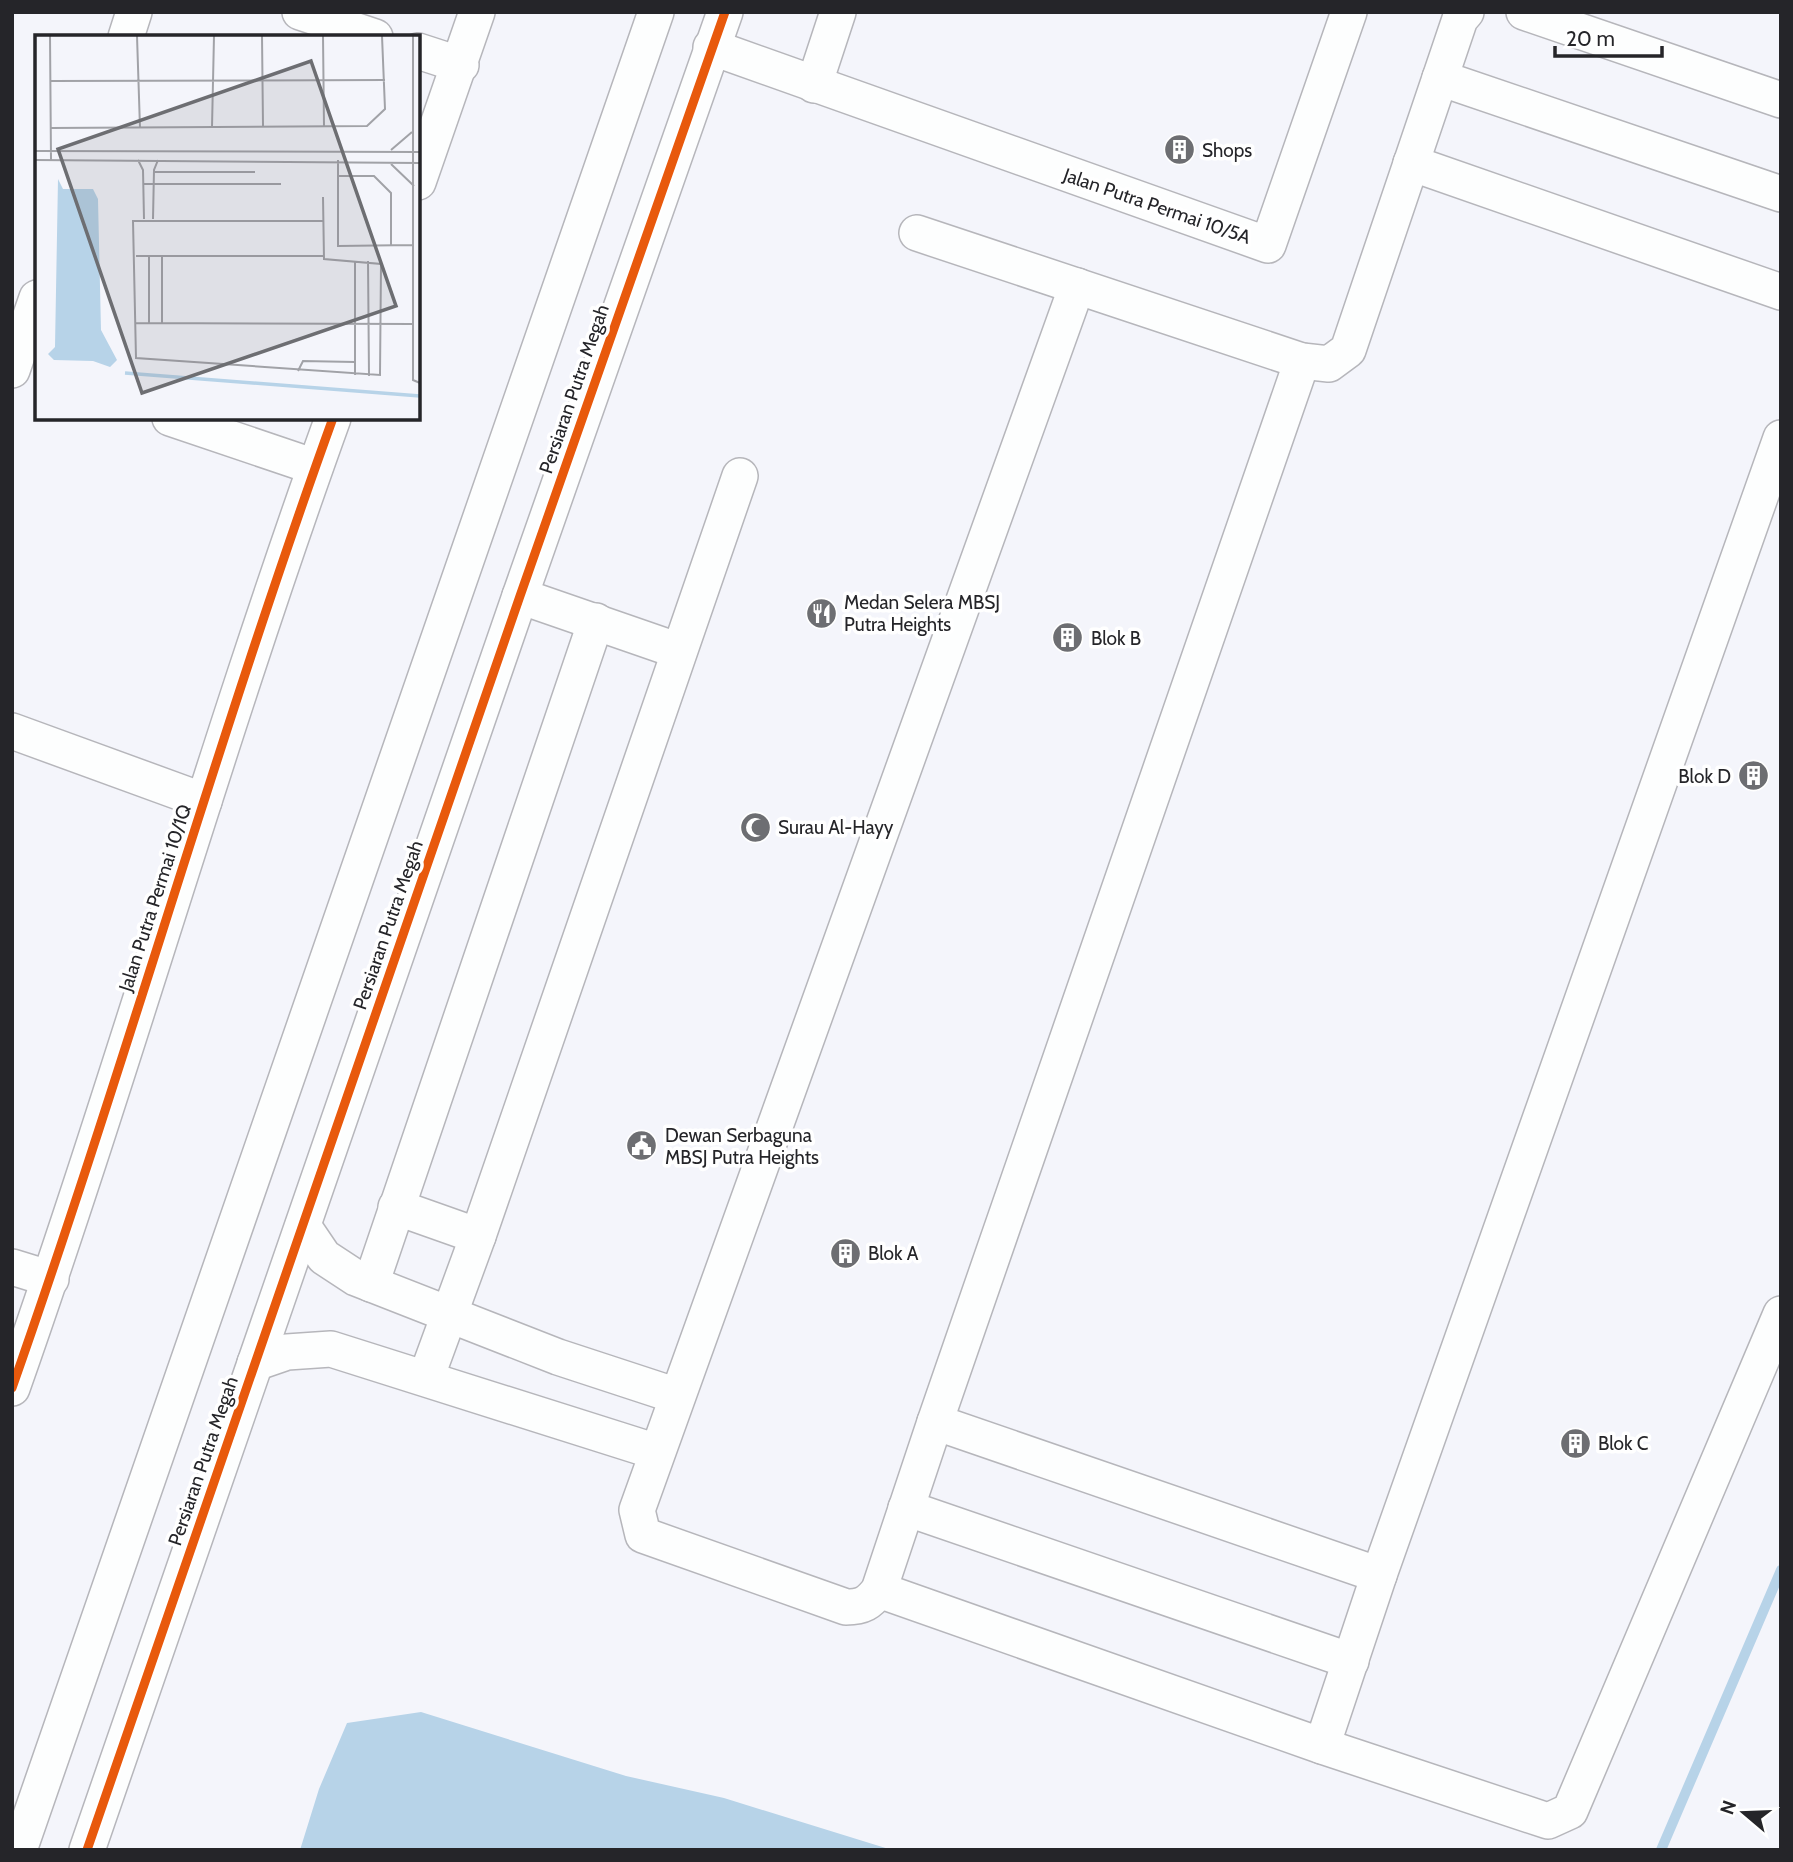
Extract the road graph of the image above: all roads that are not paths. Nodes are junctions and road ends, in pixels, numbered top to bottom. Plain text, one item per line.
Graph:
1 (134, 12) edge
2 (300, 12) edge
3 (477, 12) edge
4 (656, 12) edge
5 (725, 12) edge
6 (838, 12) edge
7 (1349, 12) edge
8 (1466, 12) edge
9 (1524, 12) edge
10 (127, 35) edge
11 (369, 35) edge
12 (712, 47) junction
13 (420, 52) edge
14 (461, 65) junction
15 (1440, 78) junction
16 (814, 85) junction
17 (1781, 100) edge
18 (1411, 163) junction
19 (420, 177) edge
20 (1781, 194) edge
21 (917, 233) dead end
22 (1077, 286) junction
23 (1781, 292) edge
24 (35, 306) edge
25 (1302, 361) junction
26 (19, 369) edge
27 (176, 420) edge
28 (332, 420) edge
29 (1781, 438) edge
30 (315, 467) junction
31 (740, 476) dead end
32 (520, 596) junction
33 (596, 621) junction
34 (679, 651) junction
35 (12, 731) edge
36 (204, 801) junction
37 (396, 1207) junction
38 (303, 1226) junction
39 (478, 1236) junction
40 (12, 1267) edge
41 (51, 1279) junction
42 (363, 1281) junction
43 (1781, 1314) edge
44 (449, 1315) junction
45 (255, 1363) junction
46 (426, 1378) junction
47 (12, 1388) edge
48 (677, 1396) junction
49 (935, 1422) junction
50 (657, 1452) junction
51 (906, 1508) junction
52 (1379, 1575) junction
53 (879, 1590) junction
54 (1351, 1661) junction
55 (1322, 1746) junction
56 (19, 1850) edge
57 (87, 1850) edge

1 - 10 street
2 - 11 street
3 - 14 street
4 - 56 street
5 - 12 street, Persiaran Putra Megah
6 - 16 street
7 - 16 street, Jalan Putra Permai 10/5A
8 - 15 street
9 - 17 street
12 - 16 street, Jalan Putra Permai 10/5A
12 - 32 street, Persiaran Putra Megah
13 - 14 street
14 - 19 street
15 - 18 street
15 - 20 street
18 - 23 street
18 - 25 street
21 - 22 street
22 - 25 street
22 - 48 street
24 - 26 street
25 - 49 street
27 - 30 street
28 - 30 street, Jalan Putra Permai 10/1Q
29 - 52 street
30 - 36 street, Jalan Putra Permai 10/1Q
31 - 34 street
32 - 33 street
32 - 38 street, Persiaran Putra Megah
33 - 34 street
33 - 37 street
34 - 39 street
35 - 36 street
36 - 41 street, Jalan Putra Permai 10/1Q
37 - 39 street
37 - 42 street
38 - 42 street
38 - 45 street, Persiaran Putra Megah
39 - 44 street
40 - 41 street
41 - 47 street, Jalan Putra Permai 10/1Q
42 - 44 street
43 - 55 street
44 - 46 street
44 - 48 street
45 - 46 street
45 - 57 street, Persiaran Putra Megah
46 - 50 street
48 - 50 street
49 - 51 street
49 - 52 street
50 - 53 street
51 - 53 street
51 - 54 street
52 - 54 street
53 - 55 street
54 - 55 street

